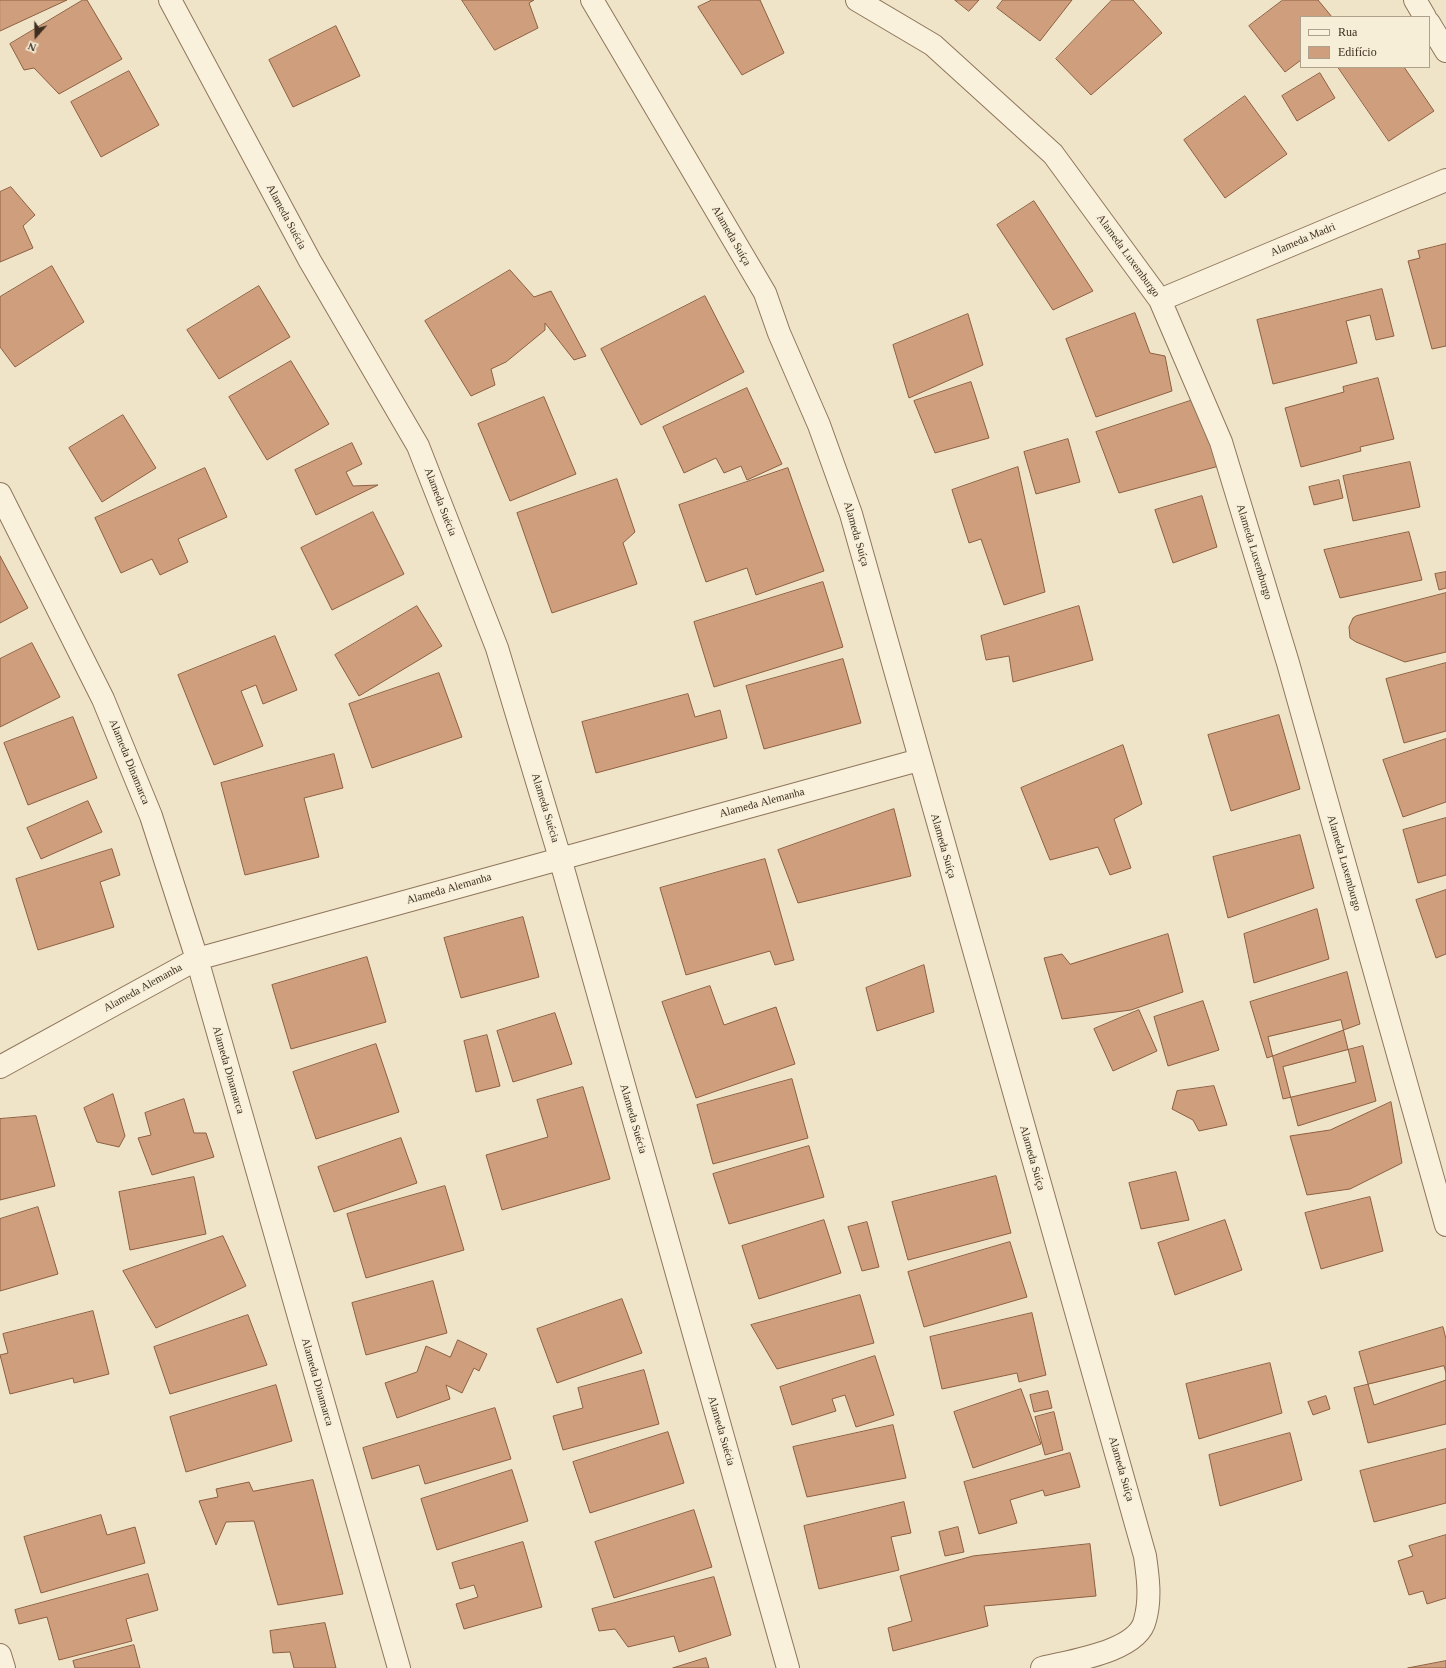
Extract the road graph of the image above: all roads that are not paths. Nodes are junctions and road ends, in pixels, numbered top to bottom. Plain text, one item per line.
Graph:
1 (170, 0) edge
2 (592, 0) edge
3 (858, 0) edge
4 (1415, 0) edge
5 (1425, 16) edge
6 (1430, 25) edge
7 (1446, 51) edge
8 (1446, 180) edge
9 (1160, 300) junction
10 (0, 494) edge
11 (919, 760) junction
12 (560, 858) junction
13 (197, 959) junction
14 (0, 1067) edge
15 (1446, 1225) edge
16 (0, 1655) edge
17 (4, 1668) edge
18 (399, 1668) edge
19 (788, 1668) edge
20 (1042, 1668) edge

1 - 12 street, Alameda Suécia
2 - 11 street, Alameda Suíça
3 - 9 street, Alameda Luxemburgo
4 - 5 street
6 - 7 street
8 - 9 street, Alameda Madri
9 - 15 street, Alameda Luxemburgo
10 - 13 street, Alameda Dinamarca
11 - 12 street, Alameda Alemanha
11 - 20 street, Alameda Suíça
12 - 13 street, Alameda Alemanha
12 - 19 street, Alameda Suécia
13 - 14 street, Alameda Alemanha
13 - 18 street, Alameda Dinamarca
16 - 17 street

